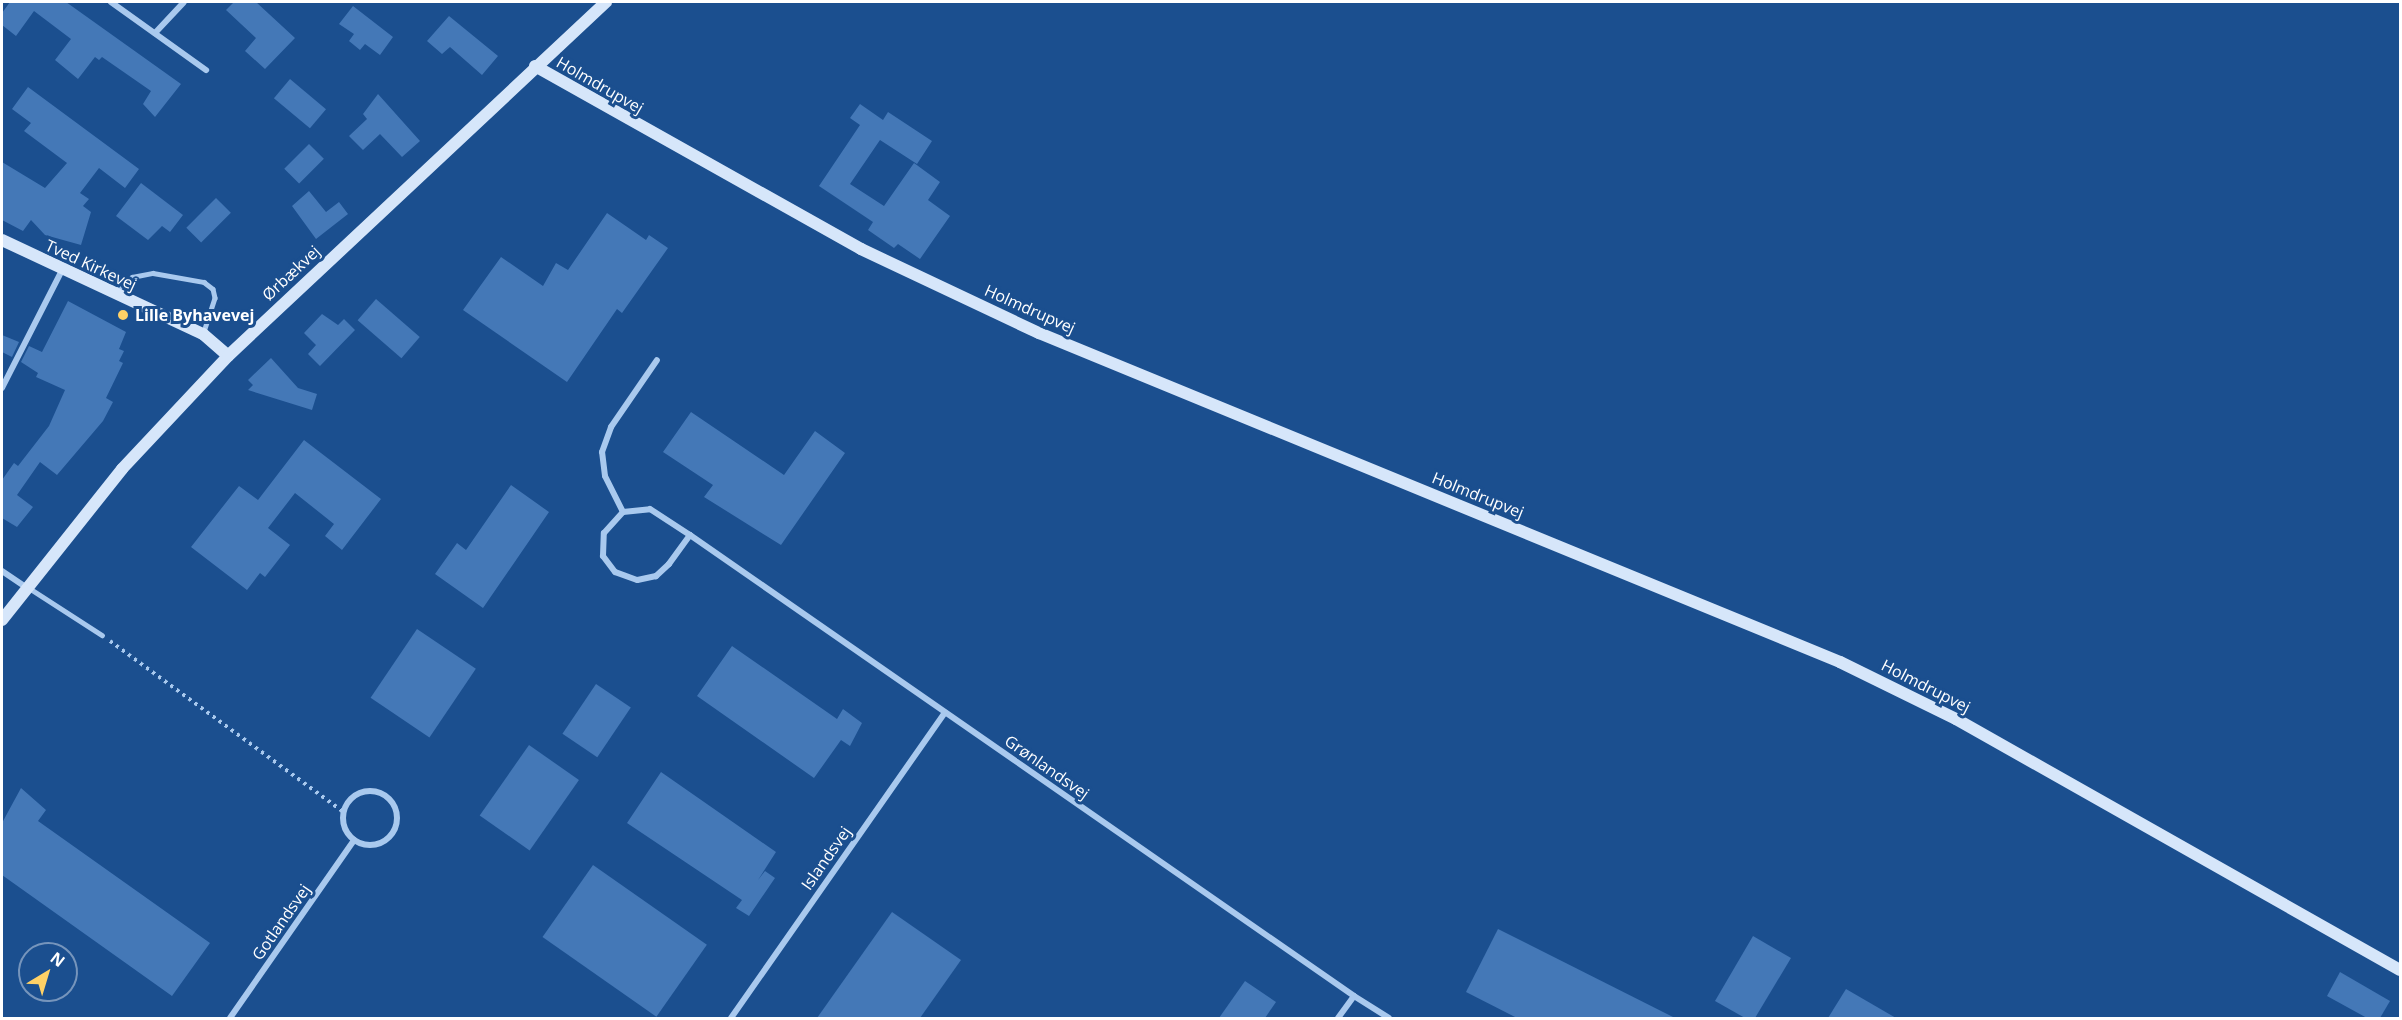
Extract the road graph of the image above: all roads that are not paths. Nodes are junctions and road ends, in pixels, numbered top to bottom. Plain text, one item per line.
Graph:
1 (111, 2) edge
2 (184, 2) edge
3 (606, 2) edge
4 (155, 33) junction
5 (535, 66) junction
6 (206, 70) dead end
7 (2, 240) edge
8 (62, 270) junction
9 (113, 293) junction
10 (203, 334) junction
11 (228, 356) junction
12 (657, 360) dead end
13 (2, 388) edge
14 (623, 512) junction
15 (690, 535) junction
16 (2, 571) edge
17 (27, 587) junction
18 (2, 621) edge
19 (102, 635) road end
20 (945, 712) junction
21 (354, 840) junction
22 (2400, 970) edge
23 (1354, 996) junction
24 (230, 1018) edge
25 (731, 1018) edge
26 (1338, 1018) edge
27 (1389, 1018) edge

1 - 4 street
2 - 4 street
3 - 5 street, Ørbækvej
4 - 6 street
5 - 11 street, Ørbækvej
5 - 22 street, Holmdrupvej
7 - 8 street, Tved Kirkevej
8 - 9 street, Tved Kirkevej
8 - 13 street
9 - 10 street, Tved Kirkevej
9 - 10 lane
10 - 11 street, Tved Kirkevej
11 - 17 street, Ørbækvej
12 - 14 street
14 - 15 street, Grønlandsvej
14 - 15 street
15 - 20 street, Grønlandsvej
16 - 17 street
17 - 18 street, Ørbækvej
17 - 19 lane
20 - 23 street, Grønlandsvej
20 - 25 street, Islandsvej
21 - 21 street
21 - 24 street, Gotlandsvej
23 - 26 street
23 - 27 street, Grønlandsvej

